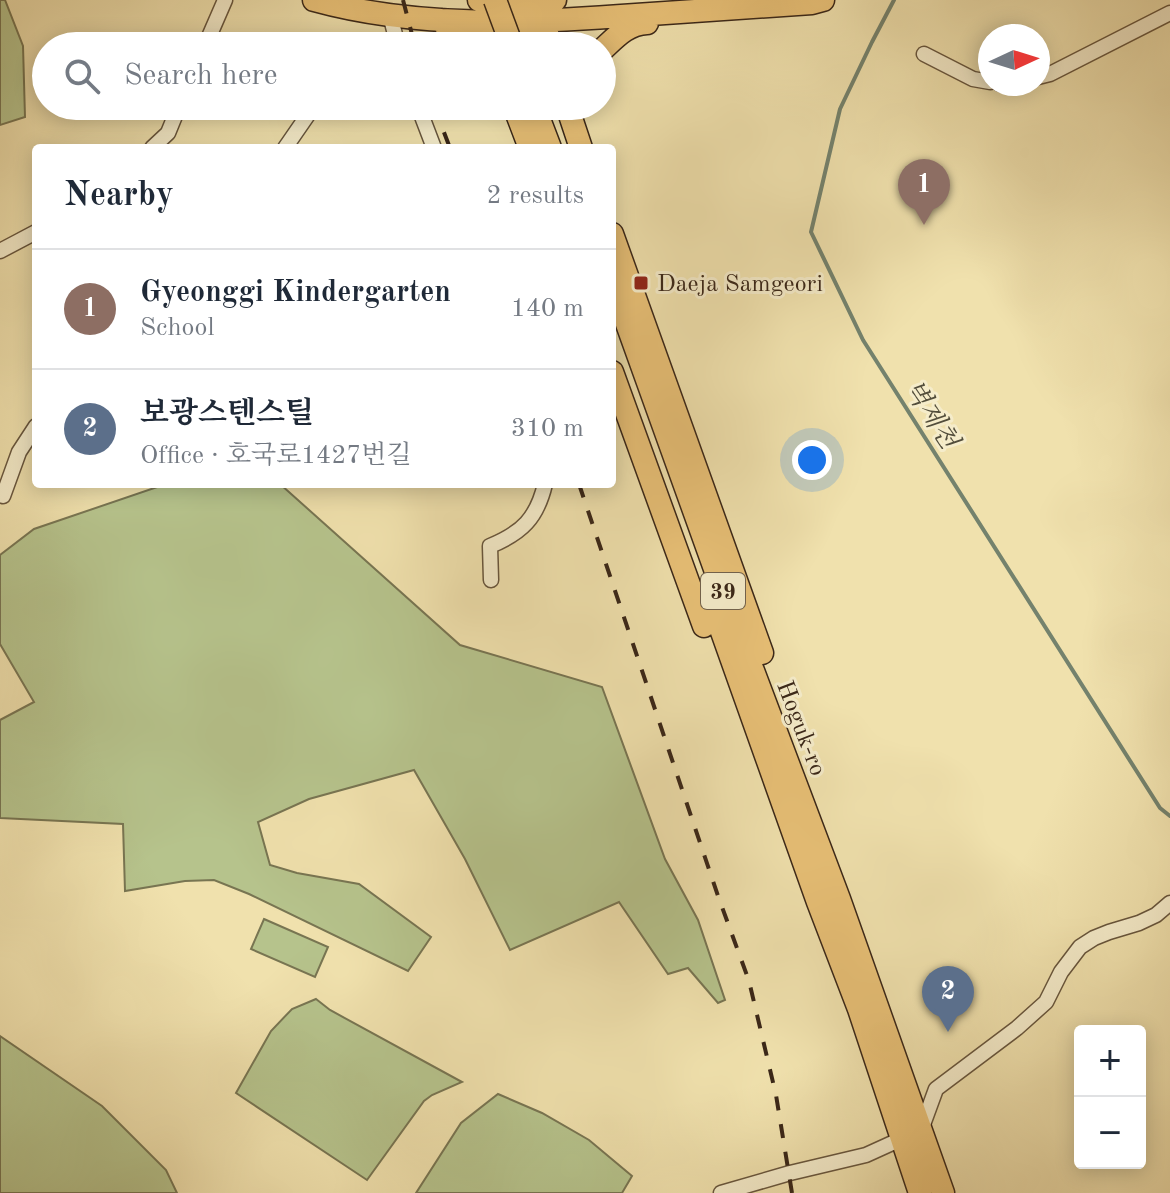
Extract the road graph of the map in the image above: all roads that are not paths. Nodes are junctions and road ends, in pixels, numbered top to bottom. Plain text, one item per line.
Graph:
1 (225, 0) edge
2 (314, 0) edge
3 (555, 0) edge
4 (823, 0) edge
5 (494, 5) edge
6 (740, 8) junction
7 (543, 11) edge
8 (1170, 13) edge
9 (390, 15) junction
10 (441, 20) junction
11 (211, 32) edge
12 (394, 32) edge
13 (453, 32) edge
14 (497, 32) edge
15 (506, 32) edge
16 (516, 32) edge
17 (547, 32) edge
18 (616, 37) edge
19 (924, 54) dead end
20 (1050, 74) edge
21 (978, 80) edge
22 (173, 120) edge
23 (304, 120) edge
24 (423, 120) edge
25 (522, 120) edge
26 (533, 120) edge
27 (554, 120) edge
28 (568, 120) edge
29 (156, 144) edge
30 (288, 144) edge
31 (432, 144) edge
32 (529, 144) edge
33 (561, 144) edge
34 (563, 144) edge
35 (564, 144) edge
36 (32, 234) edge
37 (616, 245) edge
38 (0, 251) edge
39 (616, 293) edge
40 (616, 334) edge
41 (616, 383) edge
42 (32, 432) edge
43 (544, 488) edge
44 (3, 496) dead end
45 (491, 580) dead end
46 (828, 900) junction
47 (1170, 903) edge
48 (912, 1134) junction
49 (721, 1193) edge
50 (920, 1193) edge
51 (943, 1193) edge

1 - 11 street
2 - 9 main road
3 - 7 main road
4 - 6 main road
5 - 7 main road
5 - 10 main road
5 - 14 main road
5 - 15 main road, bridge
5 - 16 main road
6 - 7 main road
6 - 18 main road
7 - 17 main road
8 - 20 street
9 - 10 main road
9 - 12 street
10 - 13 main road
19 - 21 street
22 - 29 street
23 - 30 street
24 - 31 street
25 - 32 main road
26 - 33 main road
27 - 34 main road
28 - 35 main road
36 - 38 street
37 - 46 main road
39 - 46 main road, Hoguk-ro / 39
40 - 46 main road, Hoguk-ro / 39
41 - 46 main road
42 - 44 street
43 - 45 street
46 - 48 main road, Hoguk-ro / 39
47 - 48 street
48 - 49 street
48 - 50 main road, Hoguk-ro / 39
48 - 51 main road, Hoguk-ro / 39

